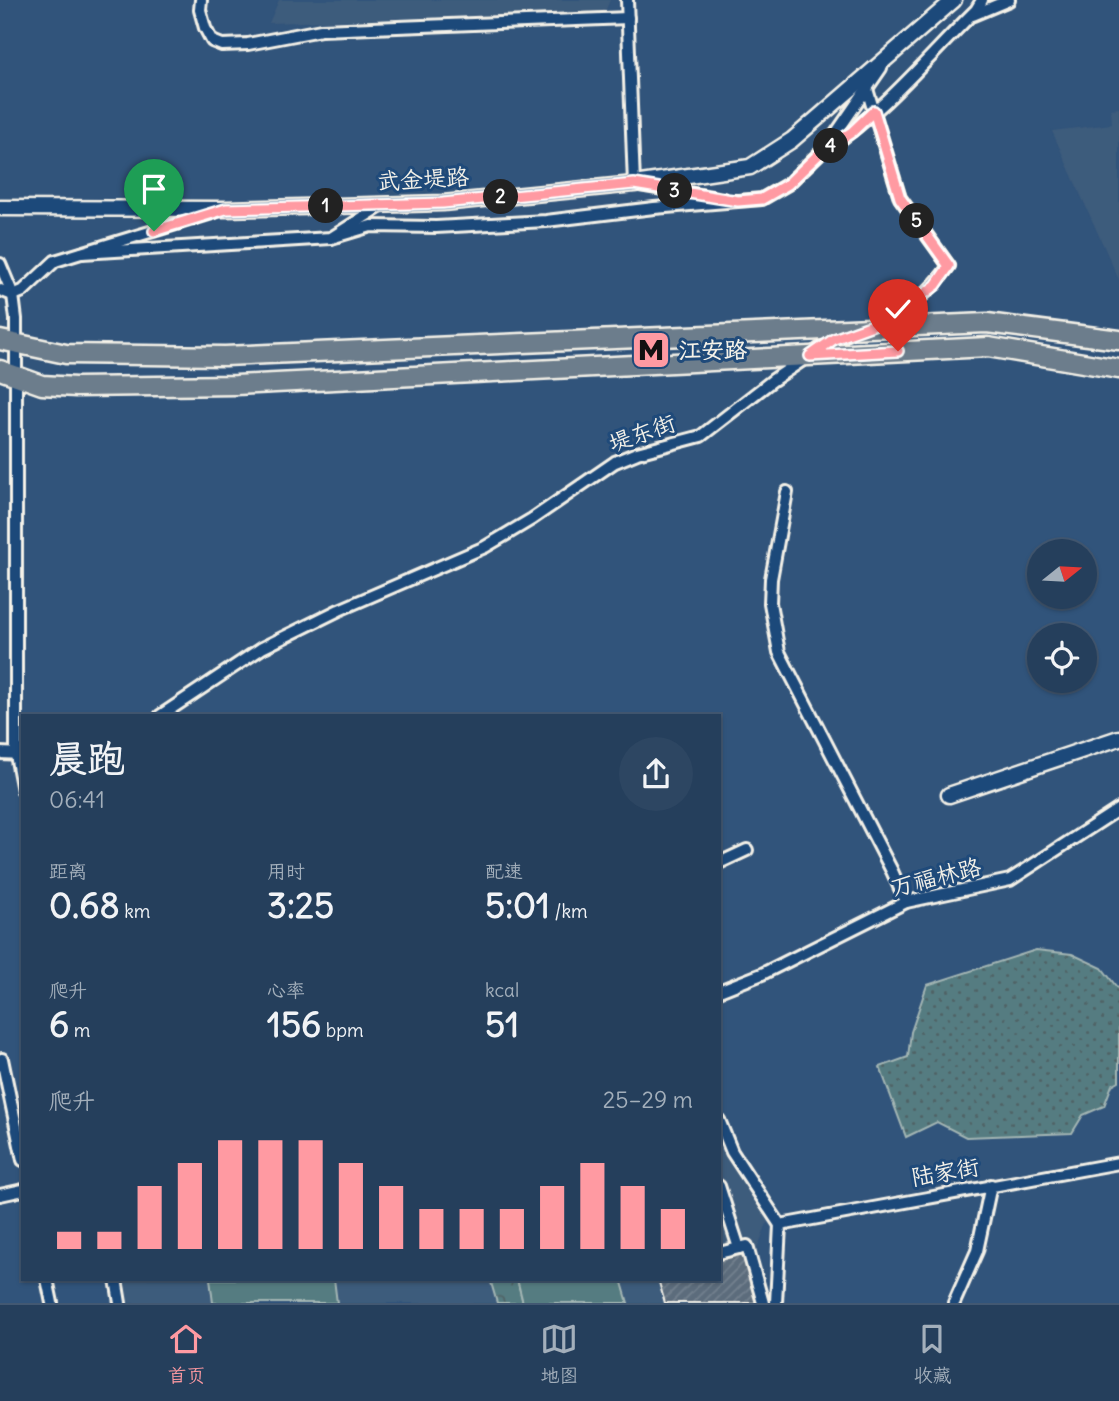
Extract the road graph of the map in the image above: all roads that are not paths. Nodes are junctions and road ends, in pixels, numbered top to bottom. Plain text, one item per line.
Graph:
1 (201, 0) edge
2 (627, 0) edge
3 (954, 0) edge
4 (982, 0) edge
5 (1009, 0) edge
6 (968, 17) junction
7 (628, 18) junction
8 (887, 58) junction
9 (867, 89) junction
10 (874, 111) junction
11 (820, 153) junction
12 (634, 184) junction
13 (738, 201) junction
14 (383, 204) junction
15 (0, 208) edge
16 (226, 209) junction
17 (331, 237) junction
18 (82, 253) junction
19 (0, 264) edge
20 (0, 290) edge
21 (13, 295) junction
22 (865, 328) junction
23 (1119, 340) edge
24 (7, 341) edge
25 (810, 356) junction
26 (1119, 369) edge
27 (8, 373) edge
28 (787, 492) dead end
29 (163, 714) edge
30 (1119, 738) edge
31 (0, 753) edge
32 (19, 754) edge
33 (21, 772) edge
34 (949, 795) dead end
35 (1119, 809) edge
36 (747, 850) dead end
37 (721, 862) edge
38 (905, 902) junction
39 (721, 990) edge
40 (2, 1059) dead end
41 (721, 1125) edge
42 (21, 1150) edge
43 (1119, 1163) edge
44 (991, 1185) junction
45 (21, 1190) edge
46 (721, 1192) edge
47 (0, 1195) edge
48 (780, 1225) junction
49 (739, 1248) junction
50 (721, 1252) edge
51 (47, 1281) edge
52 (116, 1281) edge
53 (52, 1303) edge
54 (120, 1303) edge
55 (763, 1303) edge
56 (776, 1303) edge
57 (954, 1303) edge

1 - 7 street
2 - 7 street
3 - 8 street, 武金堤路
4 - 6 street
5 - 6 street
6 - 10 street
7 - 12 street
8 - 9 street
8 - 12 street, 武金堤路
9 - 10 street, 堤东街
9 - 11 street
10 - 11 street
10 - 22 street, 堤东街
11 - 13 street
12 - 13 street
12 - 14 street, 武金堤路
13 - 17 street
14 - 16 street, 武金堤路
14 - 17 street
15 - 16 street, 武金堤路
16 - 18 street
17 - 18 street
18 - 21 street
19 - 21 street
20 - 21 street
21 - 24 street
22 - 23 main road
22 - 24 main road
22 - 25 street, 堤东街
24 - 27 street
25 - 26 main road
25 - 27 main road
25 - 29 street, 堤东街
27 - 32 street
28 - 38 street
30 - 34 street
31 - 32 street
32 - 33 street
35 - 38 street, 万福林路
36 - 37 street
38 - 39 street, 万福林路
40 - 42 street
41 - 48 street
43 - 44 street, 陆家街
44 - 48 street, 陆家街
44 - 57 street
45 - 47 street
46 - 49 street
48 - 56 street
49 - 50 street
49 - 55 street
51 - 53 street
52 - 54 street

